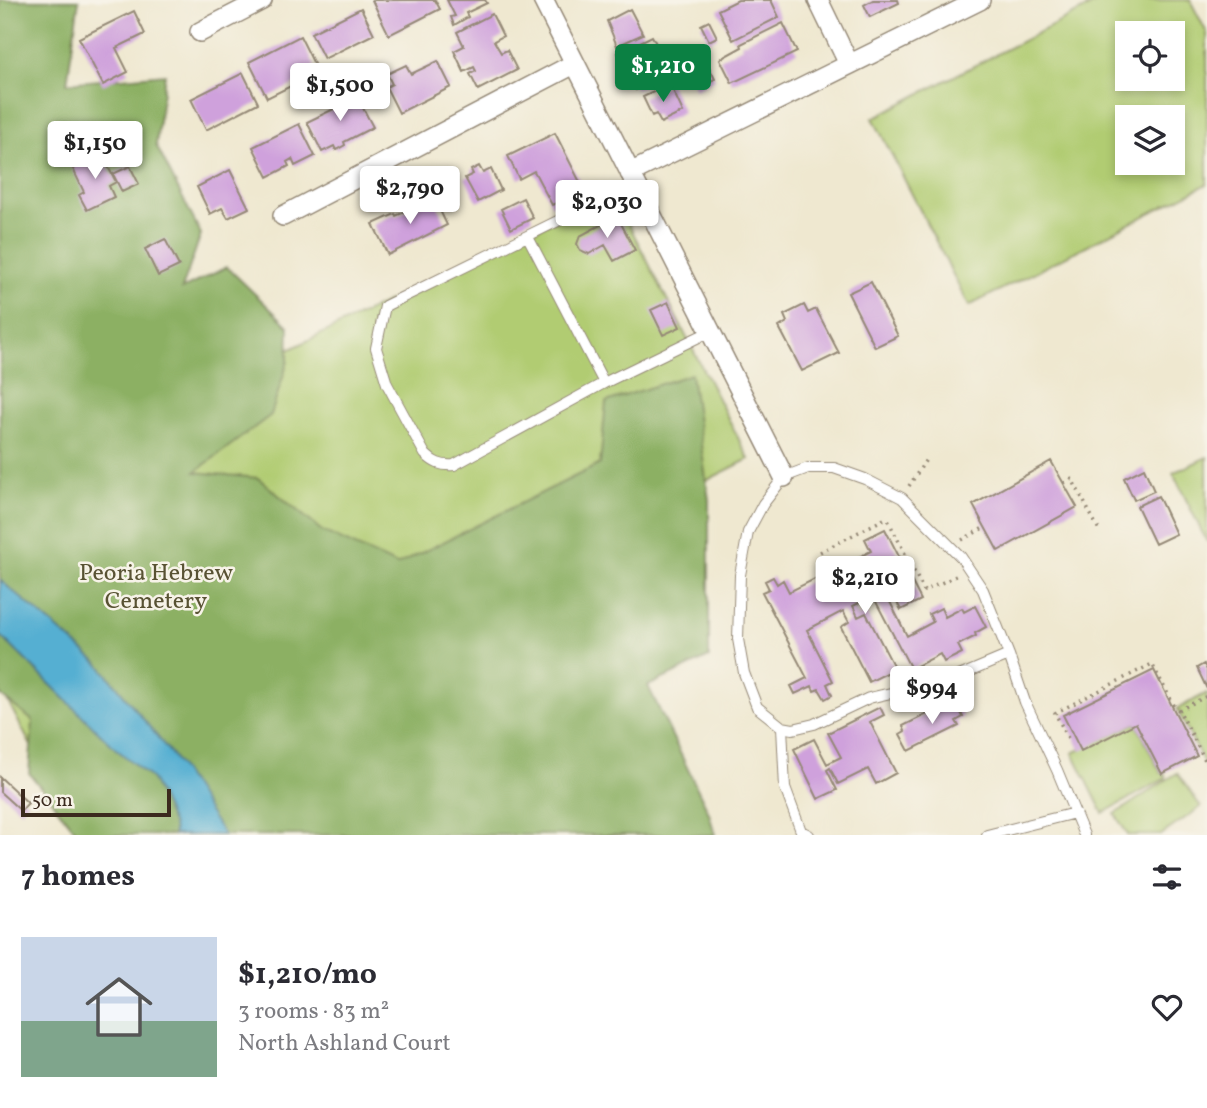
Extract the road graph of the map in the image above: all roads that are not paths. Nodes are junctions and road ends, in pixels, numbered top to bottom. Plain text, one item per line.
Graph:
1 (262, 0) edge
2 (543, 0) edge
3 (818, 0) edge
4 (981, 0) edge
5 (200, 32) dead end
6 (574, 64) junction
7 (849, 64) junction
8 (633, 178) junction
9 (283, 216) dead end
10 (528, 237) junction
11 (711, 331) junction
12 (604, 383) junction
13 (784, 477) junction
14 (1009, 654) junction
15 (782, 727) junction
16 (1076, 813) junction
17 (809, 835) edge
18 (987, 835) edge
19 (1084, 835) edge

1 - 5 street
2 - 6 street
3 - 7 street
4 - 7 street
6 - 8 street
6 - 9 street
7 - 8 street
8 - 10 lane
8 - 11 street
10 - 12 lane
10 - 12 lane
11 - 12 lane
11 - 13 street
13 - 14 lane
13 - 15 lane
14 - 15 lane
14 - 16 lane
15 - 17 lane
16 - 18 lane
16 - 19 lane

